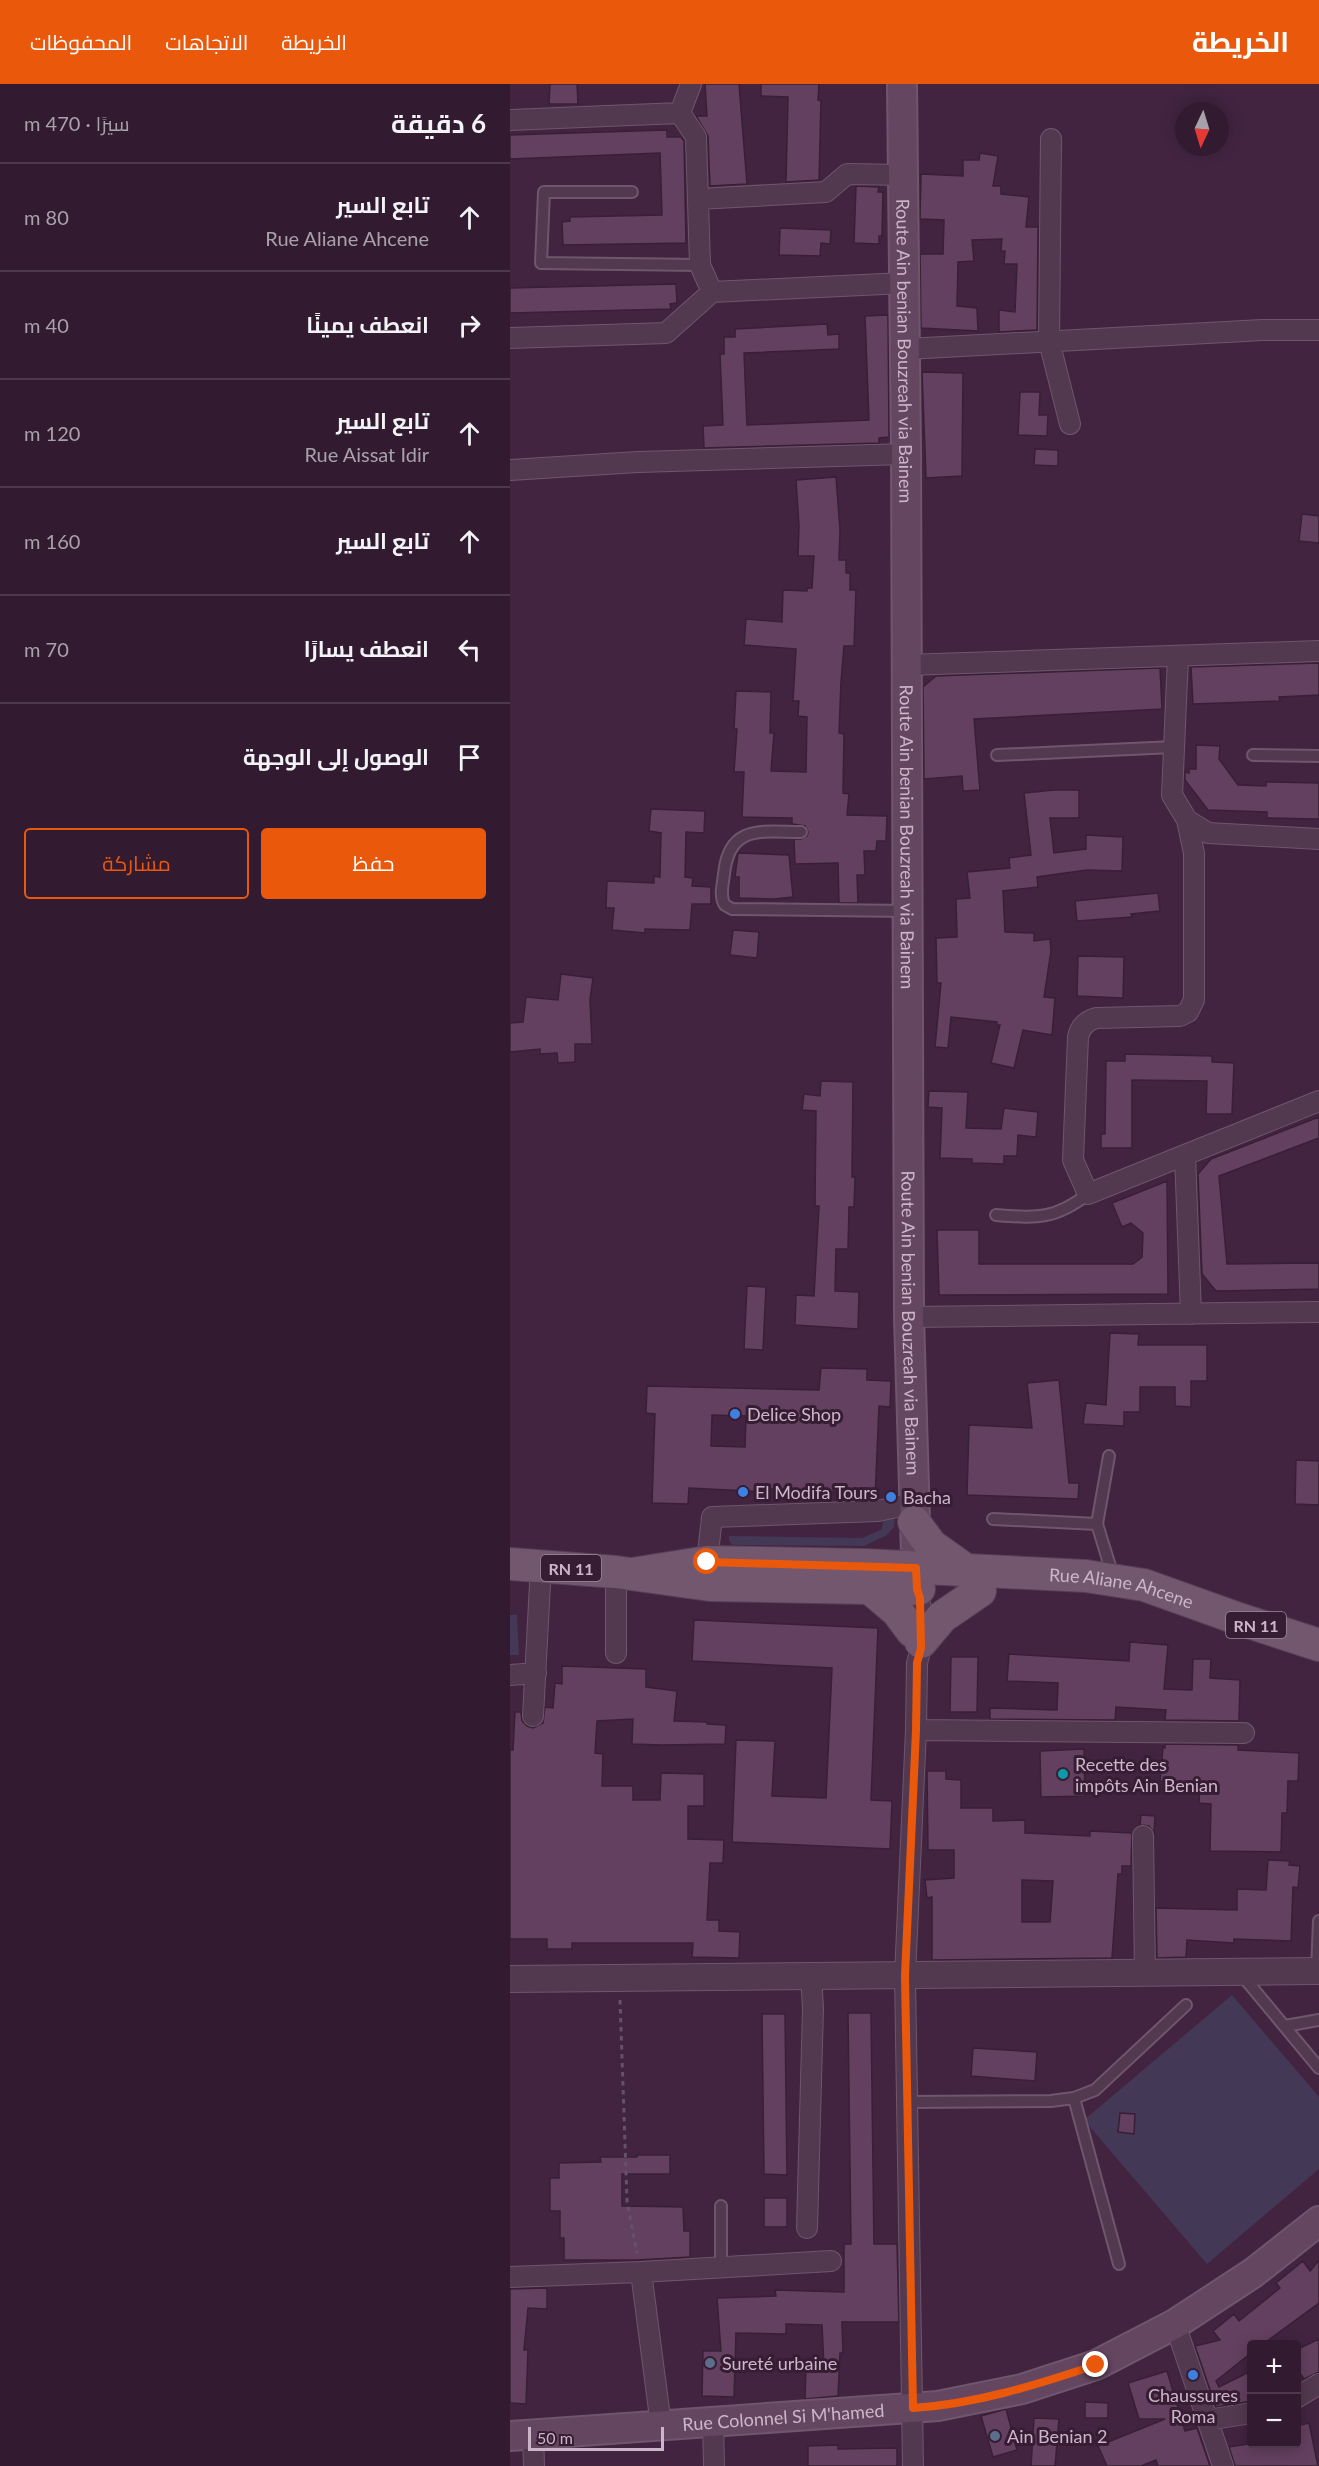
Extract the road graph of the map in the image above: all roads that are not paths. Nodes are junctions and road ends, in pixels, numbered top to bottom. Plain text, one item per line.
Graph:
1 (691, 84) edge
2 (902, 84) edge
3 (680, 113) junction
4 (510, 120) edge
5 (1051, 139) dead end
6 (903, 175) junction
7 (632, 192) dead end
8 (698, 199) junction
9 (700, 265) junction
10 (905, 283) junction
11 (712, 292) junction
12 (1319, 330) edge
13 (510, 338) edge
14 (1049, 341) junction
15 (906, 349) junction
16 (1070, 424) dead end
17 (906, 454) junction
18 (510, 470) edge
19 (1319, 651) edge
20 (1178, 656) junction
21 (906, 665) junction
22 (1174, 747) junction
23 (997, 755) dead end
24 (1253, 755) dead end
25 (1319, 756) edge
26 (1186, 820) junction
27 (801, 831) dead end
28 (1319, 839) edge
29 (907, 911) junction
30 (1319, 1101) edge
31 (1185, 1155) junction
32 (1088, 1194) junction
33 (996, 1215) dead end
34 (1319, 1312) edge
35 (1191, 1314) junction
36 (909, 1317) junction
37 (1109, 1456) dead end
38 (914, 1512) junction
39 (993, 1519) dead end
40 (1097, 1524) junction
41 (707, 1562) junction
42 (510, 1564) edge
43 (541, 1565) junction
44 (624, 1573) junction
45 (867, 1576) junction
46 (916, 1578) junction
47 (973, 1580) junction
48 (1114, 1580) junction
49 (1193, 1603) junction
50 (916, 1645) junction
51 (1319, 1645) edge
52 (616, 1653) dead end
53 (537, 1673) junction
54 (510, 1675) edge
55 (533, 1716) dead end
56 (916, 1730) junction
57 (1244, 1733) dead end
58 (1143, 1836) dead end
59 (1319, 1921) edge
60 (1318, 1937) edge
61 (1318, 1971) edge
62 (1239, 1972) junction
63 (1145, 1973) junction
64 (811, 1976) junction
65 (905, 1976) junction
66 (510, 1979) edge
67 (1186, 2005) dead end
68 (1319, 2020) edge
69 (1285, 2026) junction
70 (1319, 2068) edge
71 (1074, 2098) junction
72 (907, 2102) junction
73 (721, 2206) dead end
74 (1319, 2221) edge
75 (807, 2228) dead end
76 (831, 2261) dead end
77 (1119, 2264) dead end
78 (721, 2267) junction
79 (640, 2272) junction
80 (510, 2277) edge
81 (1175, 2324) junction
82 (1319, 2384) edge
83 (1301, 2395) edge
84 (913, 2408) junction
85 (1247, 2413) edge
86 (1207, 2420) junction
87 (713, 2422) junction
88 (661, 2425) junction
89 (521, 2435) edge
90 (534, 2466) edge
91 (714, 2466) edge
92 (913, 2466) edge
93 (1223, 2466) edge

1 - 3 street
2 - 6 main road, Route Ain benian Bouzreah via Bainem
3 - 4 street
3 - 8 street
5 - 14 street
6 - 8 street
6 - 10 main road, Route Ain benian Bouzreah via Bainem
7 - 9 lane
8 - 9 street
9 - 11 street
10 - 11 street
10 - 15 main road, Route Ain benian Bouzreah via Bainem
11 - 13 street
12 - 14 street
14 - 15 street
14 - 16 street
15 - 17 main road, Route Ain benian Bouzreah via Bainem
17 - 18 street
17 - 21 main road, Route Ain benian Bouzreah via Bainem
19 - 20 street
20 - 21 street
20 - 22 street
21 - 29 main road, Route Ain benian Bouzreah via Bainem
22 - 23 lane
22 - 26 street
24 - 25 lane
26 - 28 street
26 - 32 street
27 - 29 lane
29 - 36 main road, Route Ain benian Bouzreah via Bainem
30 - 31 street
31 - 32 street
31 - 35 street
32 - 33 lane
34 - 35 street
35 - 36 street
36 - 38 main road, Route Ain benian Bouzreah via Bainem
37 - 40 lane
38 - 41 street
38 - 45 main road
38 - 46 main road, Route Ain benian Bouzreah via Bainem
38 - 47 main road
39 - 40 lane
40 - 48 lane
41 - 44 main road, Rue Aliane Ahcene / RN 11
41 - 45 main road, Rue Aliane Ahcene / RN 11
42 - 43 main road, Rue Aliane Ahcene / RN 11
43 - 44 main road, Rue Aliane Ahcene / RN 11
43 - 53 street
44 - 45 main road, Rue Aliane Ahcene / RN 11
44 - 52 street
45 - 46 main road, Rue Aliane Ahcene / RN 11
45 - 50 main road
46 - 47 main road, Rue Aliane Ahcene / RN 11
46 - 50 street
47 - 48 main road, Rue Aliane Ahcene / RN 11
47 - 49 main road, Rue Aliane Ahcene / RN 11
47 - 50 main road
48 - 49 main road, Rue Aliane Ahcene / RN 11
49 - 51 main road, RN 11
50 - 56 street
53 - 54 street
53 - 55 street
56 - 57 street
56 - 65 street
58 - 63 street
59 - 60 lane
60 - 61 lane
61 - 62 street
62 - 63 street
62 - 69 lane
63 - 65 street
64 - 65 street
64 - 66 street
64 - 75 street
65 - 72 street
67 - 71 lane
68 - 69 lane
69 - 70 lane
71 - 72 lane
71 - 77 lane
72 - 84 street
73 - 78 lane
74 - 81 main road, Rue Colonnel Si M'hamed
76 - 78 street
78 - 79 street
79 - 80 street
79 - 88 street
81 - 84 main road, Rue Colonnel Si M'hamed
81 - 86 street
82 - 83 street
84 - 87 main road, Rue Colonnel Si M'hamed
84 - 92 street
85 - 86 street
86 - 93 street
87 - 88 main road, Rue Colonnel Si M'hamed
87 - 91 street
88 - 89 main road, Rue Colonnel Si M'hamed
89 - 90 street

